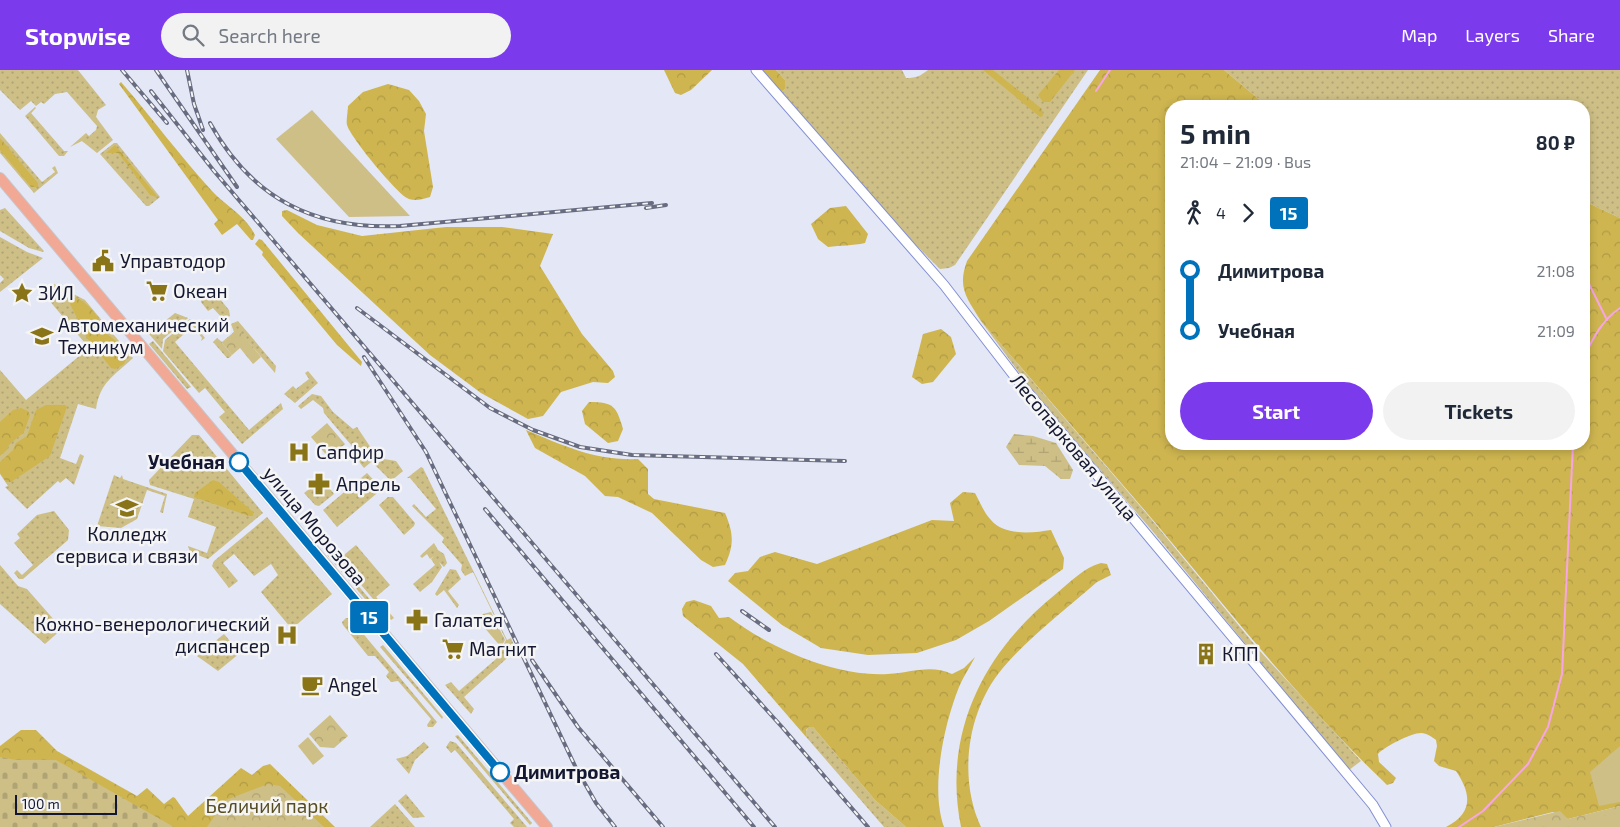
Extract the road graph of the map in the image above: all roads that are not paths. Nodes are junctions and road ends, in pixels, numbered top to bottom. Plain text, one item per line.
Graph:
1 (756, 70) edge
2 (0, 178) edge
3 (547, 827) edge
4 (1386, 827) edge

1 - 4 street, Лесопарковая улица
2 - 3 main road, улица Морозова

